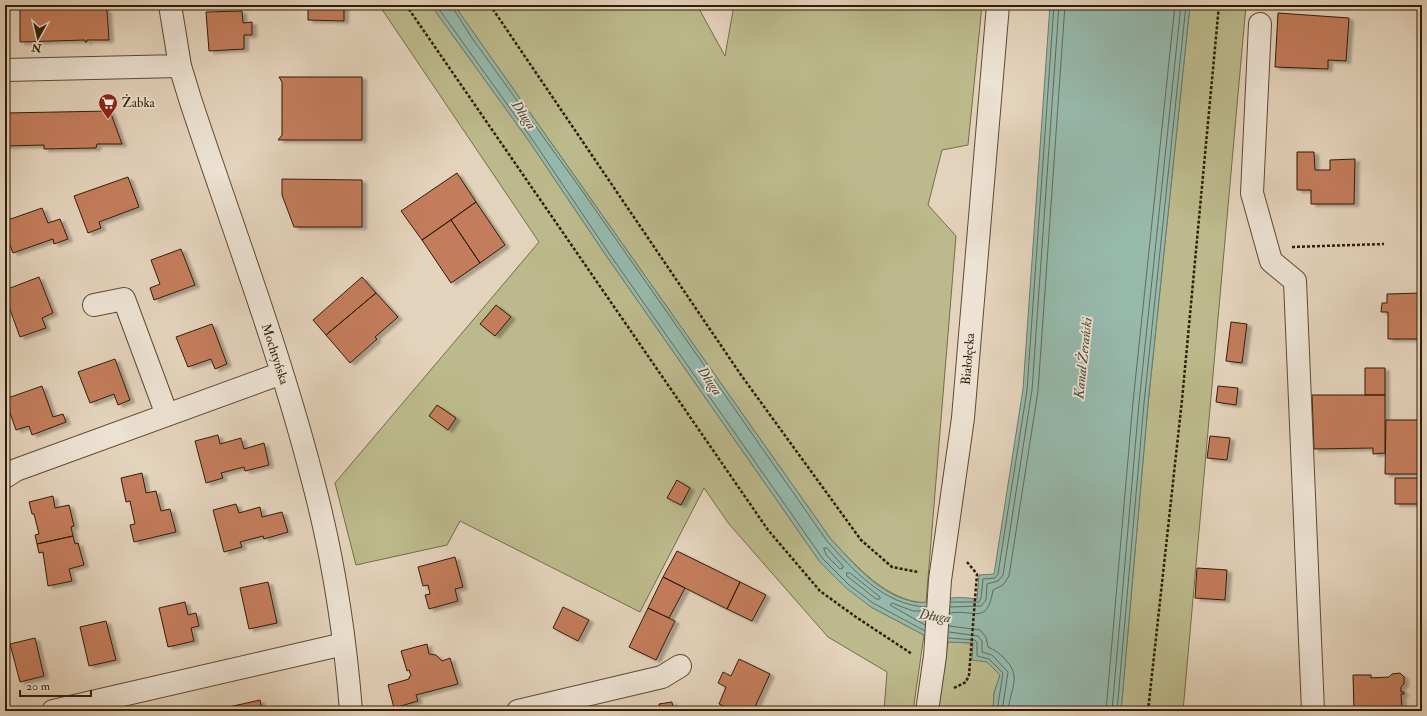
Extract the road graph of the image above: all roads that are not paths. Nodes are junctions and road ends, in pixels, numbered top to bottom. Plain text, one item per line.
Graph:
1 (170, 5) edge
2 (998, 5) edge
3 (1260, 24) dead end
4 (180, 66) junction
5 (5, 70) edge
6 (94, 305) dead end
7 (282, 373) junction
8 (167, 415) junction
9 (5, 477) edge
10 (344, 644) junction
11 (680, 666) dead end
12 (53, 711) edge
13 (351, 711) edge
14 (518, 711) edge
15 (927, 711) edge
16 (1314, 711) edge

1 - 4 street, Mochtyńska
2 - 15 street, Białołęcka
3 - 16 street
4 - 5 street
4 - 7 street, Mochtyńska
6 - 8 street
7 - 8 street
7 - 10 street, Mochtyńska
8 - 9 street
10 - 12 street
10 - 13 street, Mochtyńska
11 - 14 street

